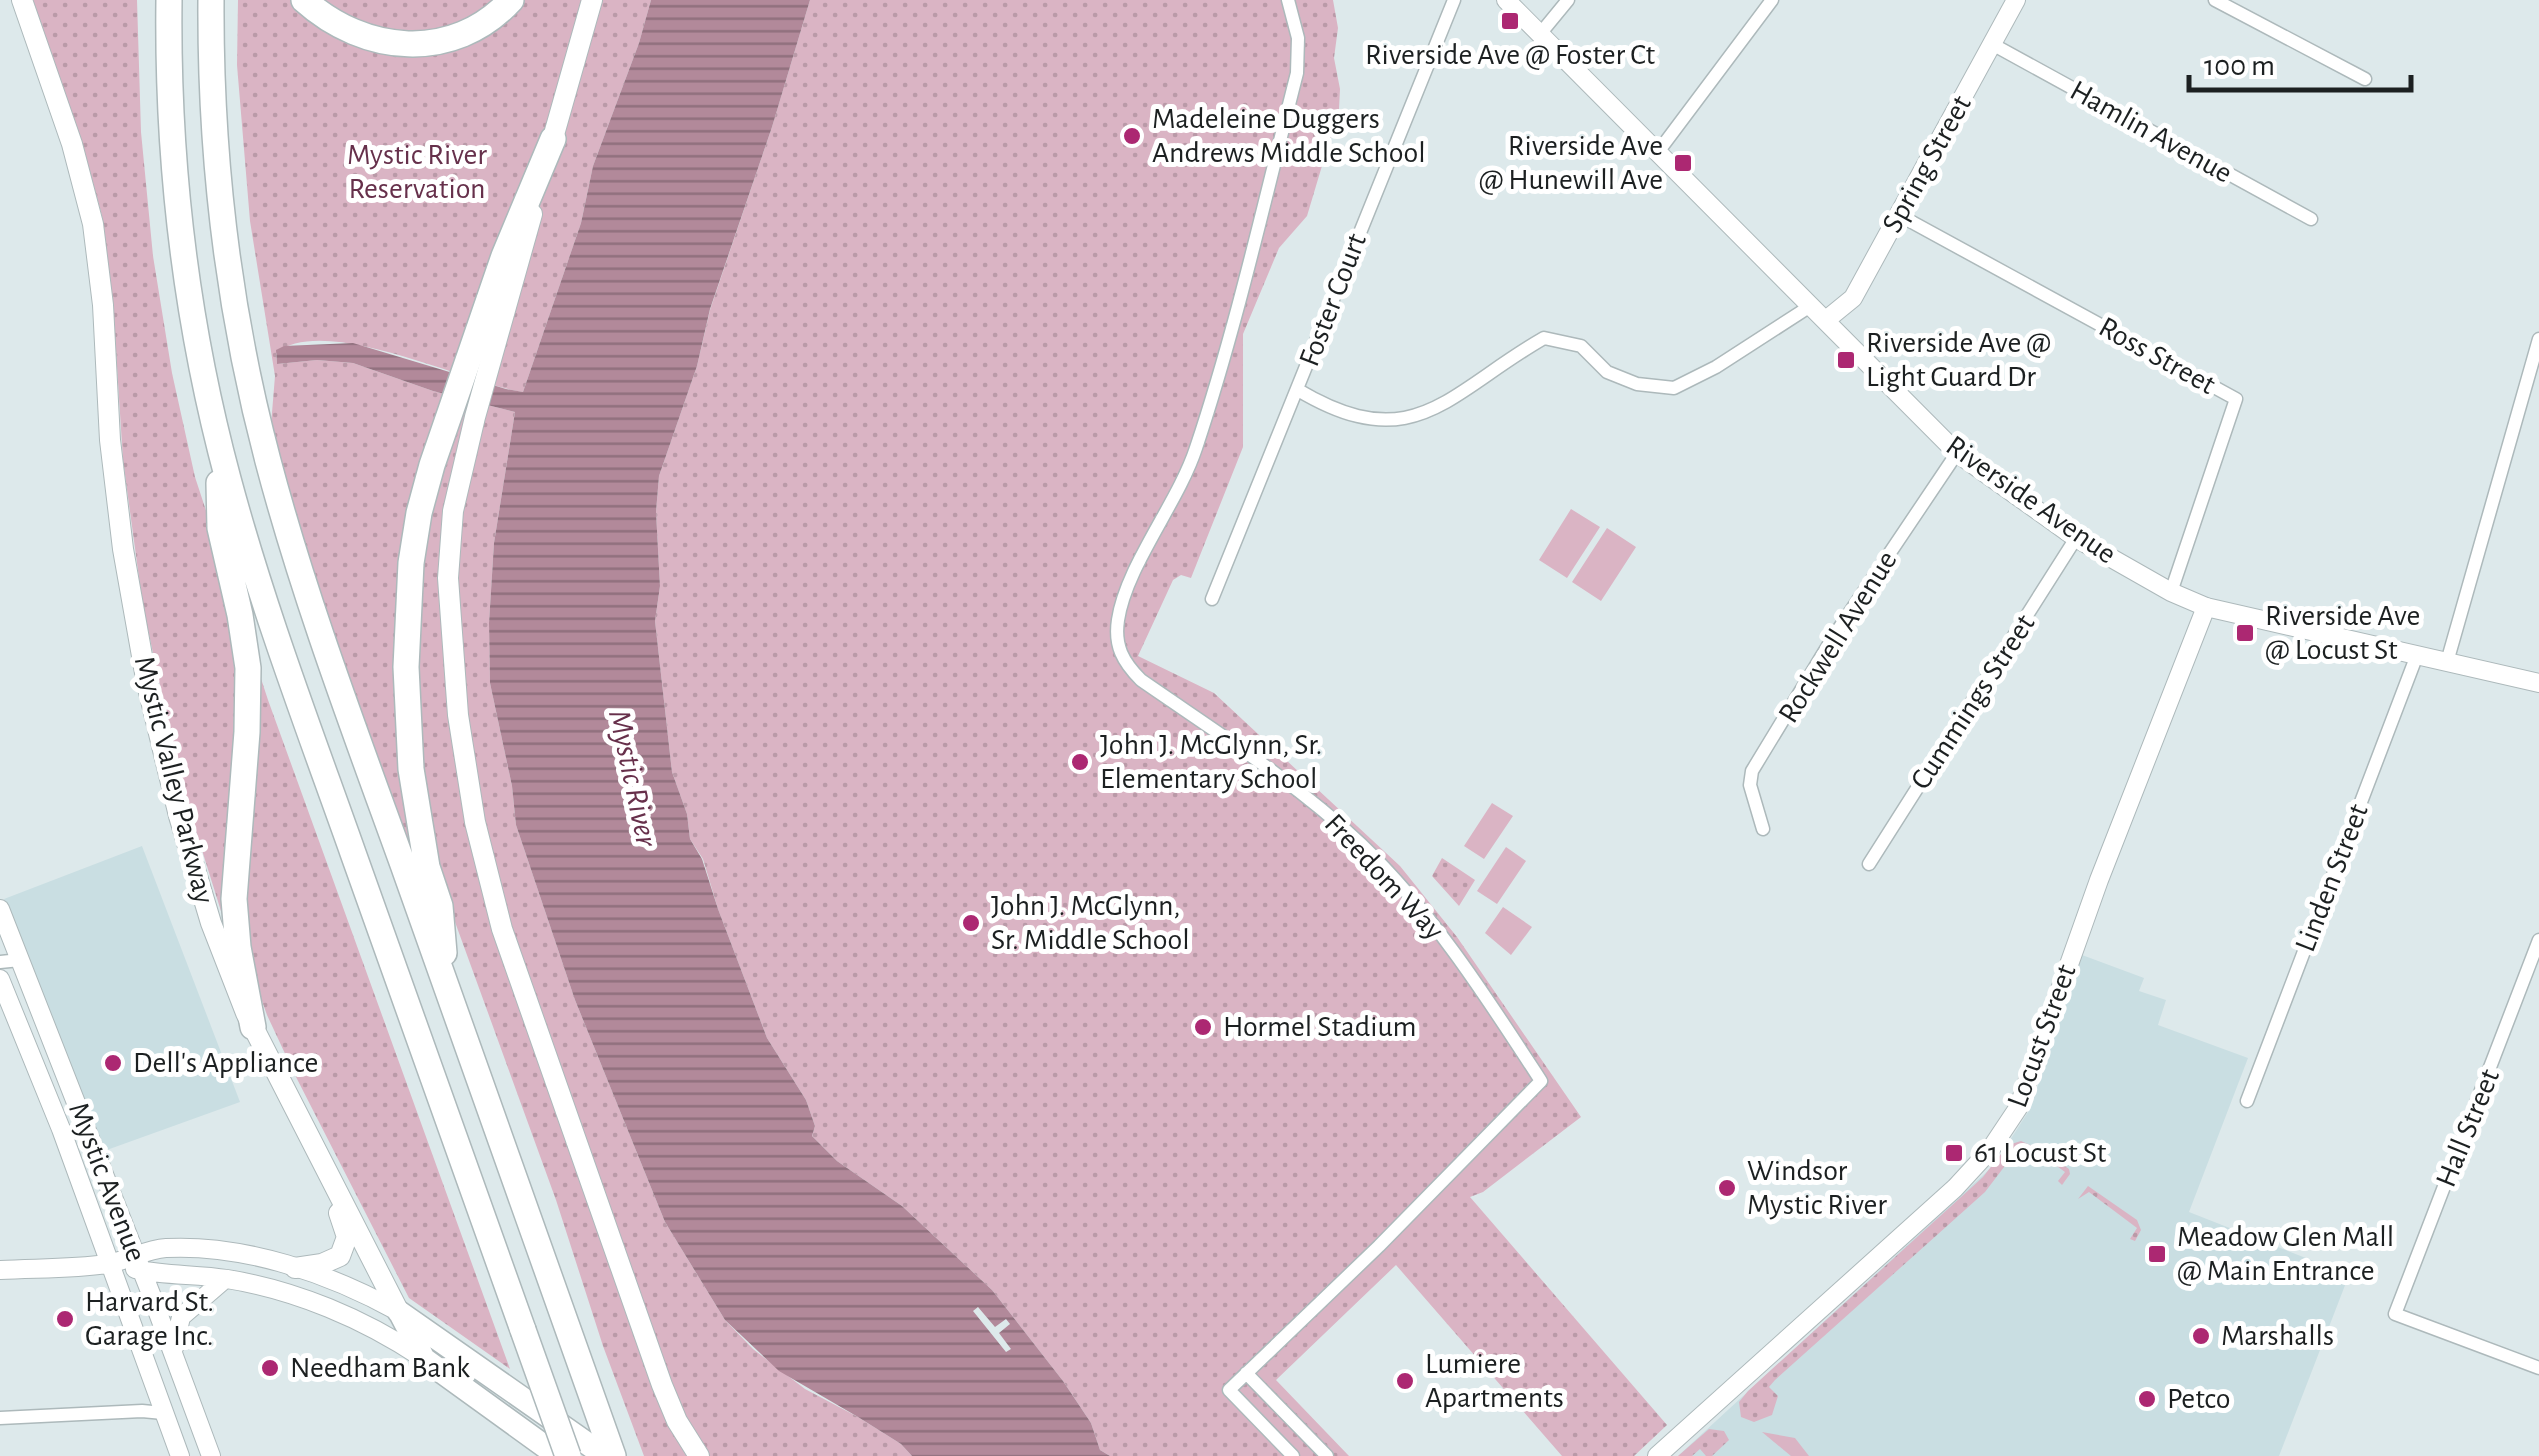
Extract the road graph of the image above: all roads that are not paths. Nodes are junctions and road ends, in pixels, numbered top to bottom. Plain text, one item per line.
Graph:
1 (22, 0) edge
2 (211, 0) edge
3 (304, 0) edge
4 (510, 0) edge
5 (592, 0) edge
6 (1288, 0) edge
7 (1454, 0) edge
8 (1506, 0) edge
9 (1568, 0) edge
10 (1772, 0) edge
11 (2016, 0) edge
12 (2215, 0) edge
13 (168, 4) edge
14 (1540, 34) junction
15 (1992, 44) junction
16 (2365, 79) dead end
17 (553, 139) junction
18 (1658, 152) junction
19 (1900, 215) junction
20 (2311, 219) dead end
21 (1812, 305) junction
22 (1826, 320) junction
23 (2539, 340) edge
24 (1298, 390) junction
25 (218, 438) junction
26 (1958, 453) junction
27 (2076, 538) junction
28 (2171, 592) junction
29 (1212, 599) dead end
30 (2206, 607) junction
31 (2417, 655) junction
32 (2447, 662) junction
33 (2539, 683) edge
34 (1763, 830) dead end
35 (1869, 864) dead end
36 (0, 909) edge
37 (2539, 940) edge
38 (20, 960) junction
39 (0, 962) edge
40 (0, 979) edge
41 (446, 988) junction
42 (252, 1028) junction
43 (2247, 1101) dead end
44 (320, 1155) junction
45 (139, 1263) junction
46 (110, 1264) junction
47 (295, 1268) junction
48 (0, 1270) edge
49 (225, 1279) junction
50 (400, 1312) junction
51 (175, 1358) junction
52 (424, 1359) junction
53 (2539, 1368) edge
54 (1246, 1374) junction
55 (164, 1413) junction
56 (0, 1418) edge
57 (180, 1456) edge
58 (211, 1456) edge
59 (558, 1456) edge
60 (568, 1456) edge
61 (604, 1456) edge
62 (613, 1456) edge
63 (698, 1456) edge
64 (1293, 1456) edge
65 (1327, 1456) edge
66 (1657, 1456) edge

1 - 42 main road, Mystic Valley Parkway
2 - 41 highway
3 - 4 highway
5 - 17 main road
6 - 54 street, Freedom Way
7 - 24 street, Foster Court
8 - 14 main road, Riverside Avenue
9 - 14 street
10 - 18 street
11 - 15 main road, Spring Street
12 - 16 street
13 - 25 highway
14 - 18 main road, Riverside Avenue
15 - 19 main road, Spring Street
15 - 20 street, Hamlin Avenue
17 - 41 highway
17 - 63 main road
18 - 21 main road, Riverside Avenue
19 - 22 main road, Spring Street
19 - 28 street, Ross Street
21 - 22 main road, Riverside Avenue
21 - 24 street
22 - 26 main road, Riverside Avenue
23 - 32 street
24 - 29 street, Foster Court
25 - 42 highway
25 - 60 highway, bridge
26 - 27 main road, Riverside Avenue
26 - 34 street, Rockwell Avenue
27 - 28 main road, Riverside Avenue
27 - 35 street, Cummings Street
28 - 30 main road, Riverside Avenue
30 - 31 main road, Riverside Avenue
30 - 66 main road, Locust Street
31 - 32 main road, Riverside Avenue
31 - 43 street, Linden Street
32 - 33 main road, Riverside Avenue
36 - 38 main road, Mystic Avenue
37 - 53 street, Hall Street
38 - 39 street
38 - 45 main road, Mystic Avenue
40 - 46 main road, Mystic Avenue
41 - 62 highway
42 - 44 main road, Mystic Valley Parkway
44 - 47 main road
44 - 50 main road, Mystic Valley Parkway
45 - 46 main road
45 - 47 main road
45 - 49 main road
45 - 51 main road, Mystic Avenue
46 - 48 main road
46 - 55 main road, Mystic Avenue
47 - 50 main road
49 - 51 main road
49 - 52 main road
50 - 52 highway, Mystic Valley Parkway
50 - 61 highway
51 - 58 main road, Mystic Avenue
52 - 59 highway, Mystic Valley Parkway
54 - 64 street, Freedom Way
54 - 65 street
55 - 56 street
55 - 57 main road, Mystic Avenue

